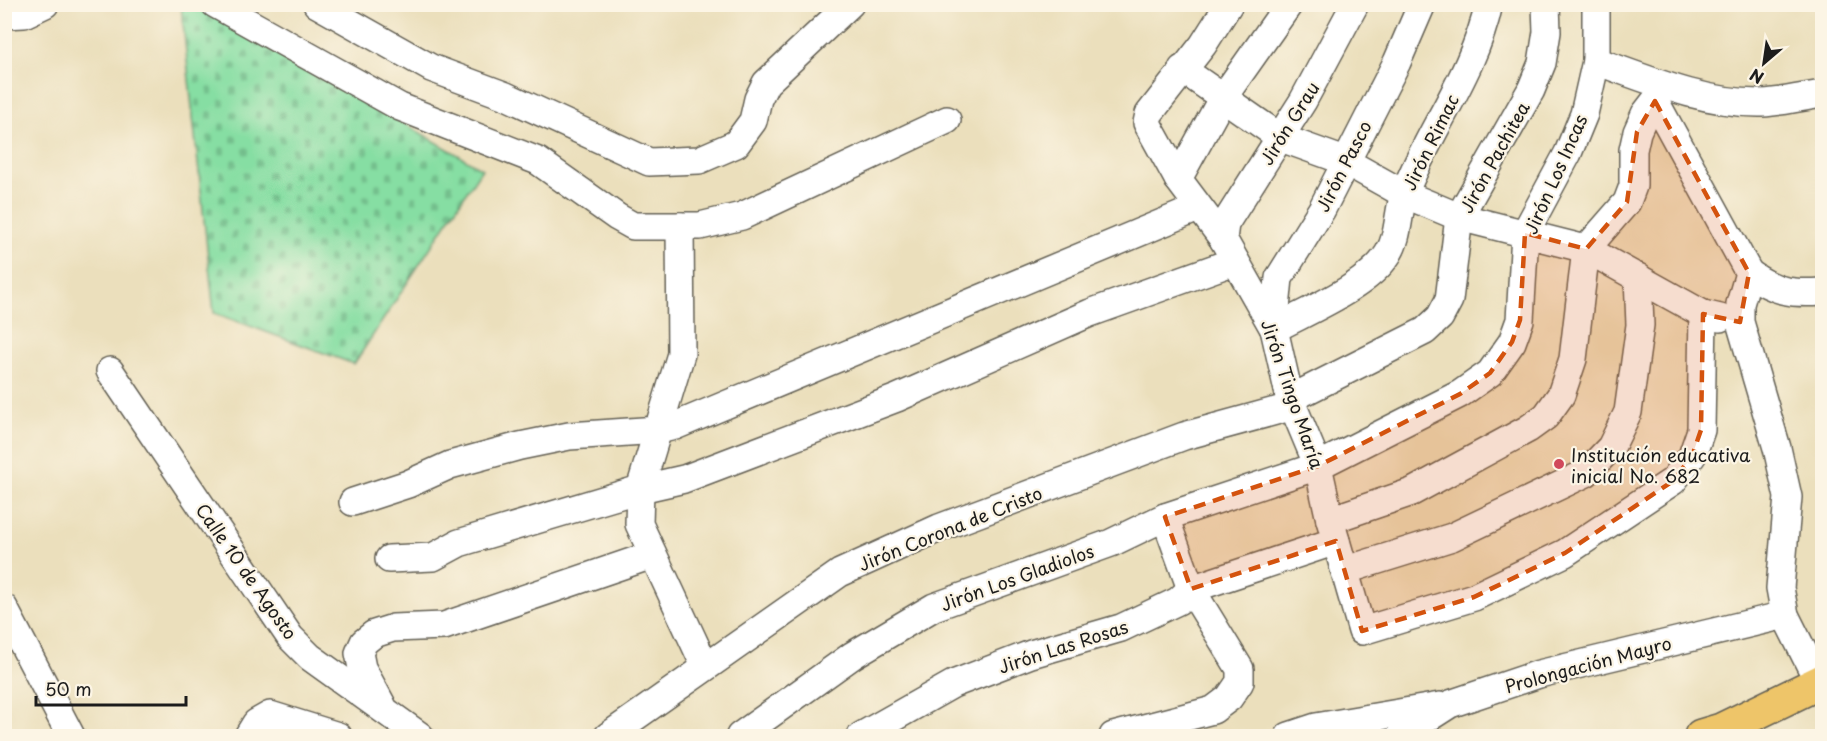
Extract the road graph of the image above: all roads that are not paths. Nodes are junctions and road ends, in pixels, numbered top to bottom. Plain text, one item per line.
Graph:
1 (45, 4) edge
2 (215, 4) edge
3 (317, 4) edge
4 (850, 4) edge
5 (1229, 4) edge
6 (1289, 4) edge
7 (1355, 4) edge
8 (1422, 4) edge
9 (1489, 4) edge
10 (1546, 4) edge
11 (1596, 4) edge
12 (4, 15) edge
13 (1596, 61) junction
14 (1182, 69) junction
15 (1822, 94) edge
16 (1222, 99) junction
17 (947, 120) dead end
18 (1281, 138) junction
19 (1345, 161) junction
20 (1178, 179) junction
21 (1404, 194) junction
22 (1198, 208) junction
23 (1459, 217) junction
24 (680, 226) junction
25 (1525, 233) junction
26 (1586, 249) junction
27 (1229, 250) junction
28 (1749, 273) junction
29 (1638, 277) junction
30 (1822, 292) edge
31 (1703, 314) junction
32 (1740, 322) junction
33 (1274, 329) junction
34 (110, 371) dead end
35 (1290, 399) junction
36 (658, 430) junction
37 (1318, 466) junction
38 (640, 489) junction
39 (353, 502) dead end
40 (1165, 517) junction
41 (1333, 531) junction
42 (652, 555) junction
43 (389, 559) dead end
44 (1346, 570) junction
45 (1191, 589) junction
46 (5, 615) edge
47 (1785, 615) junction
48 (705, 666) junction
49 (1821, 682) edge
50 (1450, 704) junction
51 (386, 712) junction
52 (72, 736) edge
53 (248, 736) edge
54 (338, 736) edge
55 (420, 736) edge
56 (608, 736) edge
57 (741, 736) edge
58 (861, 736) edge
59 (1113, 736) edge
60 (1289, 736) edge
61 (1400, 736) edge
62 (1701, 736) edge

1 - 12 street
2 - 24 street
3 - 4 street
5 - 14 street
6 - 16 street
7 - 18 street, Jirón Grau
8 - 19 street, Jirón Pasco
9 - 21 street, Jirón Rimac
10 - 23 street, Jirón Pachitea
11 - 13 street, Jirón Los Incas
13 - 15 street
13 - 25 street, Jirón Los Incas
14 - 16 street
14 - 20 street, Jirón Tingo María
16 - 18 street
16 - 20 street
17 - 24 street
18 - 19 street
18 - 27 street, Jirón Grau
19 - 21 street
19 - 33 street, Jirón Pasco
20 - 22 street, Jirón Tingo María
21 - 23 street
21 - 33 street, Jirón Rimac
22 - 27 street, Jirón Tingo María
22 - 36 street
23 - 25 street
23 - 35 street, Jirón Pachitea
24 - 36 street
25 - 26 street
25 - 37 street, Jirón Los Incas
26 - 28 street
26 - 29 street
26 - 41 street, Jirón Las Rosas
27 - 33 street, Jirón Tingo María
27 - 38 street
28 - 30 street
28 - 32 street
29 - 31 street
29 - 44 street
31 - 32 street
31 - 44 street, Jirón Tingo María
32 - 47 street
33 - 35 street, Jirón Tingo María
34 - 51 street, Calle 10 de Agosto
35 - 37 street, Jirón Tingo María
35 - 48 street, Jirón Corona de Cristo
36 - 38 street
36 - 39 street
37 - 40 street, Jirón Los Gladiolos
37 - 41 street, Jirón Tingo María
38 - 42 street
38 - 43 street
40 - 45 street
40 - 57 street, Jirón Los Gladiolos
41 - 44 street, Jirón Tingo María
41 - 45 street, Jirón Las Rosas
42 - 48 street
42 - 51 street
45 - 58 street, Jirón Las Rosas
45 - 59 street
46 - 52 street
47 - 49 street
47 - 50 street, Prolongación Mayro
48 - 56 street, Jirón Corona de Cristo
49 - 62 highway
50 - 60 street
50 - 61 street, Prolongación Mayro
51 - 55 street, Calle 10 de Agosto
53 - 54 street

